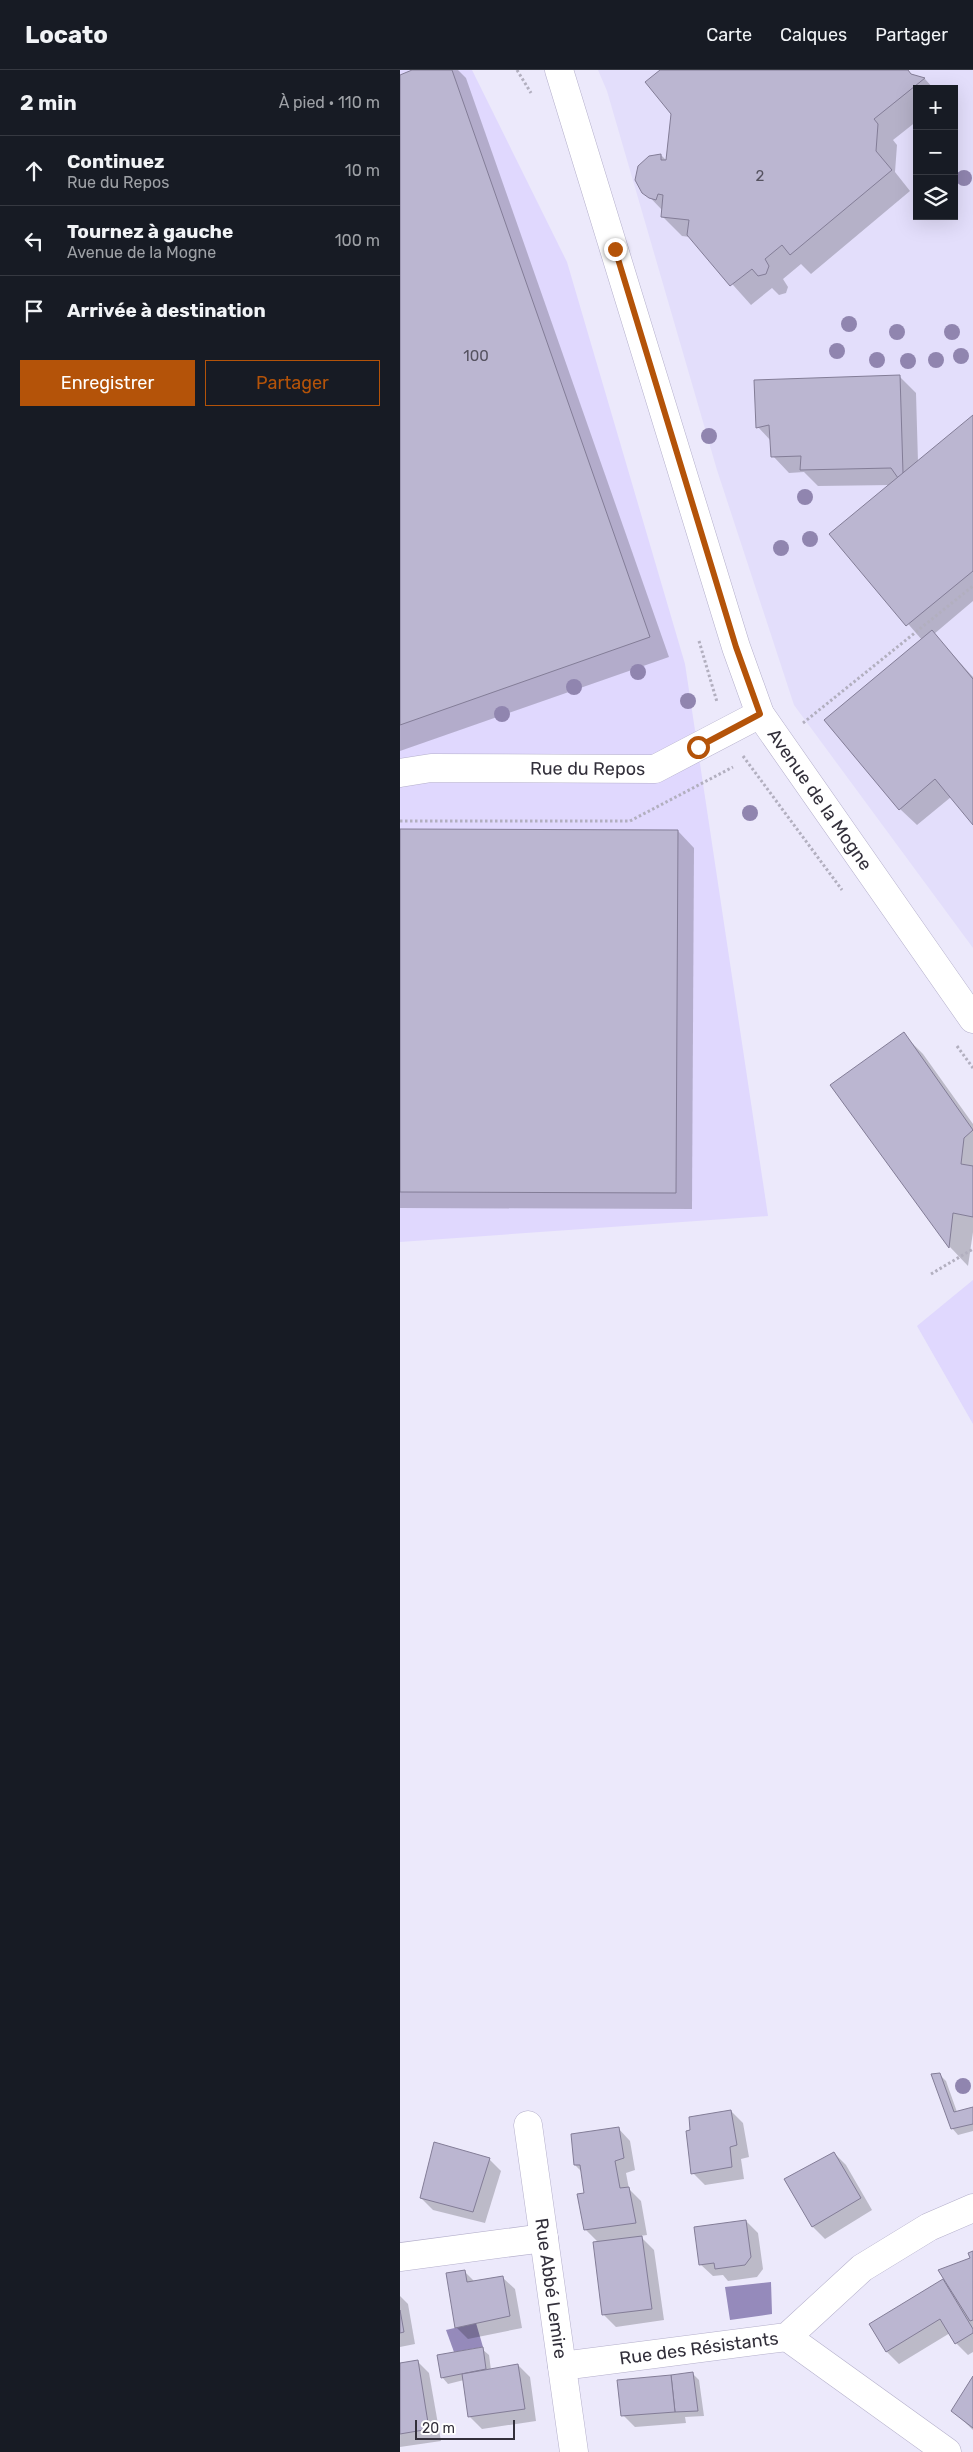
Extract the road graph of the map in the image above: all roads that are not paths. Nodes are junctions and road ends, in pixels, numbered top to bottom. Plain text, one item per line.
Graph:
1 (559, 70) edge
2 (760, 714) junction
3 (400, 773) edge
4 (973, 1020) edge
5 (528, 2125) dead end
6 (973, 2208) edge
7 (544, 2238) junction
8 (400, 2257) edge
9 (787, 2337) junction
10 (562, 2366) junction
11 (574, 2452) edge
12 (947, 2452) edge

1 - 2 street, Avenue de la Mogne
2 - 3 street, Rue du Repos
2 - 4 street, Avenue de la Mogne
5 - 7 street, Rue Abbé Lemire
6 - 9 street, Rue des Résistants
7 - 8 street
7 - 10 street, Rue Abbé Lemire
9 - 10 street, Rue des Résistants
9 - 12 street
10 - 11 street, Rue Abbé Lemire

